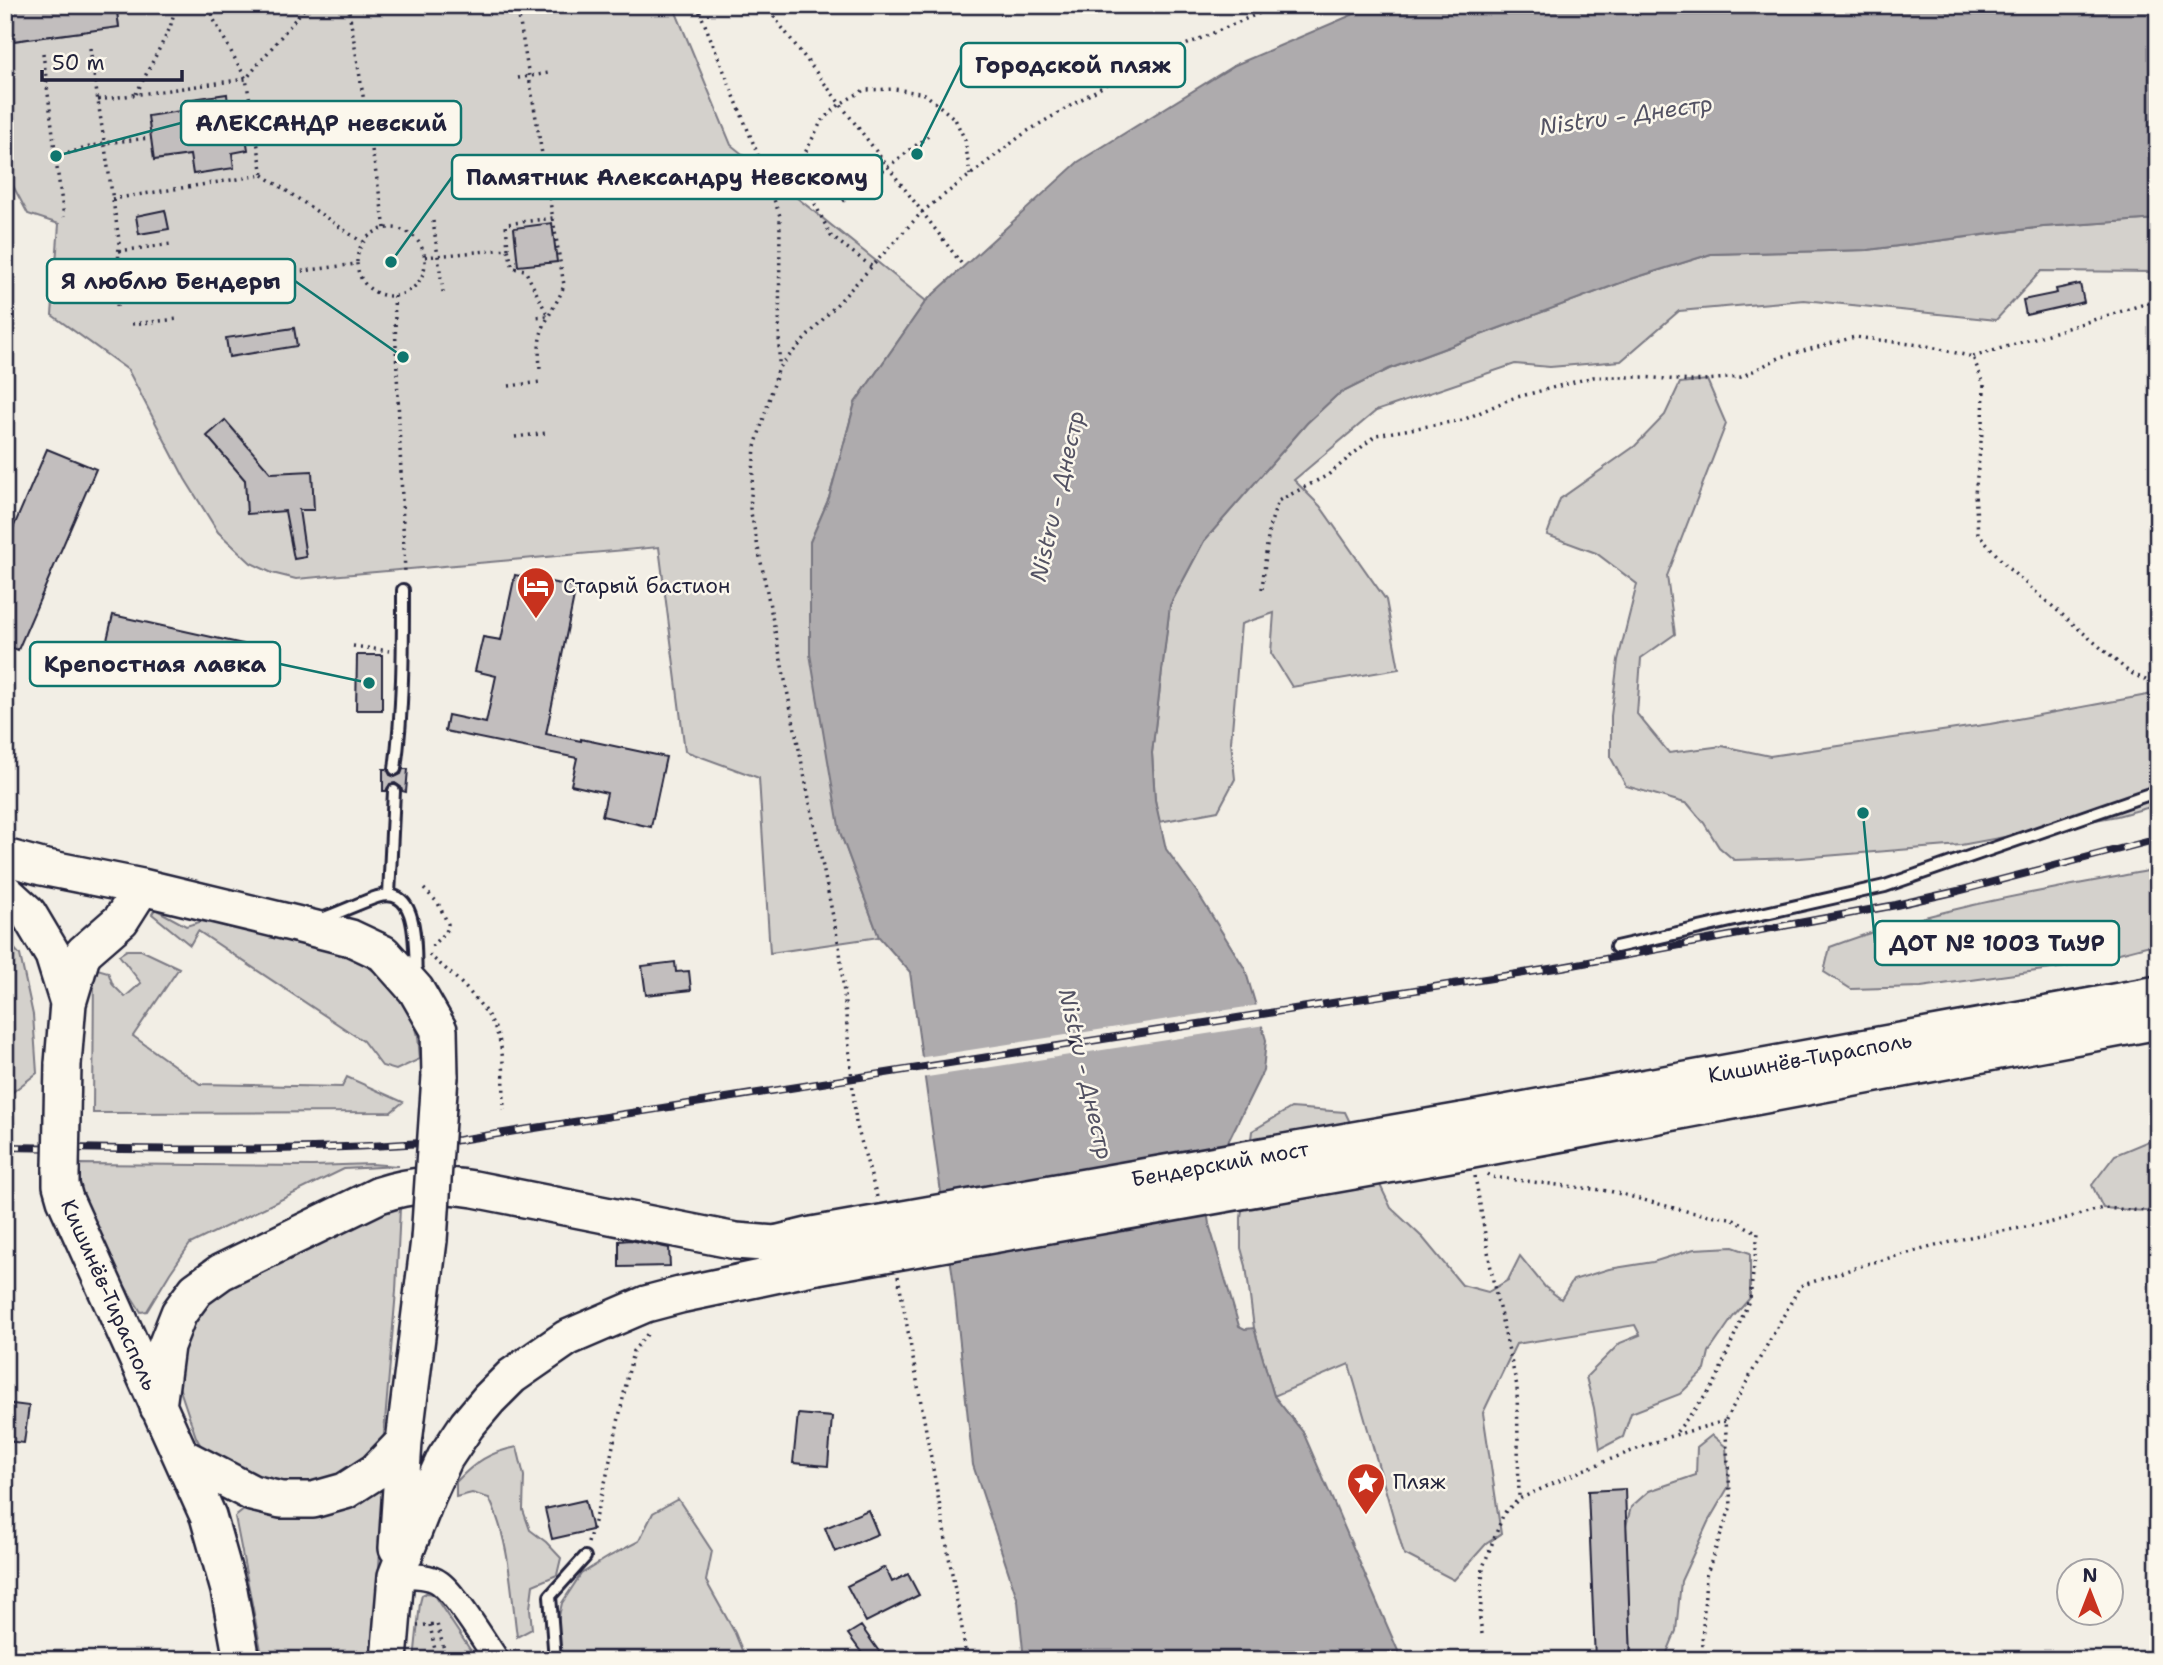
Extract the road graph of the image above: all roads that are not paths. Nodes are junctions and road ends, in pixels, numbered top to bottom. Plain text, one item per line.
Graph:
1 (404, 590) dead end
2 (395, 769) dead end
3 (2158, 790) edge
4 (394, 791) dead end
5 (5, 857) edge
6 (142, 887) junction
7 (5, 892) edge
8 (389, 895) junction
9 (304, 926) junction
10 (1616, 947) dead end
11 (416, 989) junction
12 (2158, 994) edge
13 (68, 1003) junction
14 (2158, 1021) edge
15 (1467, 1144) junction
16 (814, 1250) junction
17 (158, 1407) junction
18 (404, 1442) junction
19 (181, 1455) junction
20 (584, 1557) road end
21 (396, 1576) junction
22 (242, 1660) edge
23 (389, 1660) edge
24 (497, 1660) edge
25 (555, 1660) edge

1 - 2 lane
3 - 10 lane
4 - 8 lane
5 - 6 main road
6 - 9 main road
6 - 13 main road
7 - 13 main road, Кишинёв-Тирасполь
8 - 9 lane
8 - 11 lane
9 - 11 main road
11 - 18 main road, bridge
12 - 15 main road, Кишинёв-Тирасполь
13 - 17 main road, Кишинёв-Тирасполь, bridge
14 - 15 main road, Кишинёв-Тирасполь
15 - 16 main road, Бендерский мост, bridge
16 - 17 main road
16 - 21 main road
17 - 19 main road, Кишинёв-Тирасполь
18 - 19 main road
18 - 21 main road
19 - 22 main road, Кишинёв-Тирасполь
20 - 25 lane
21 - 23 main road
21 - 24 street

